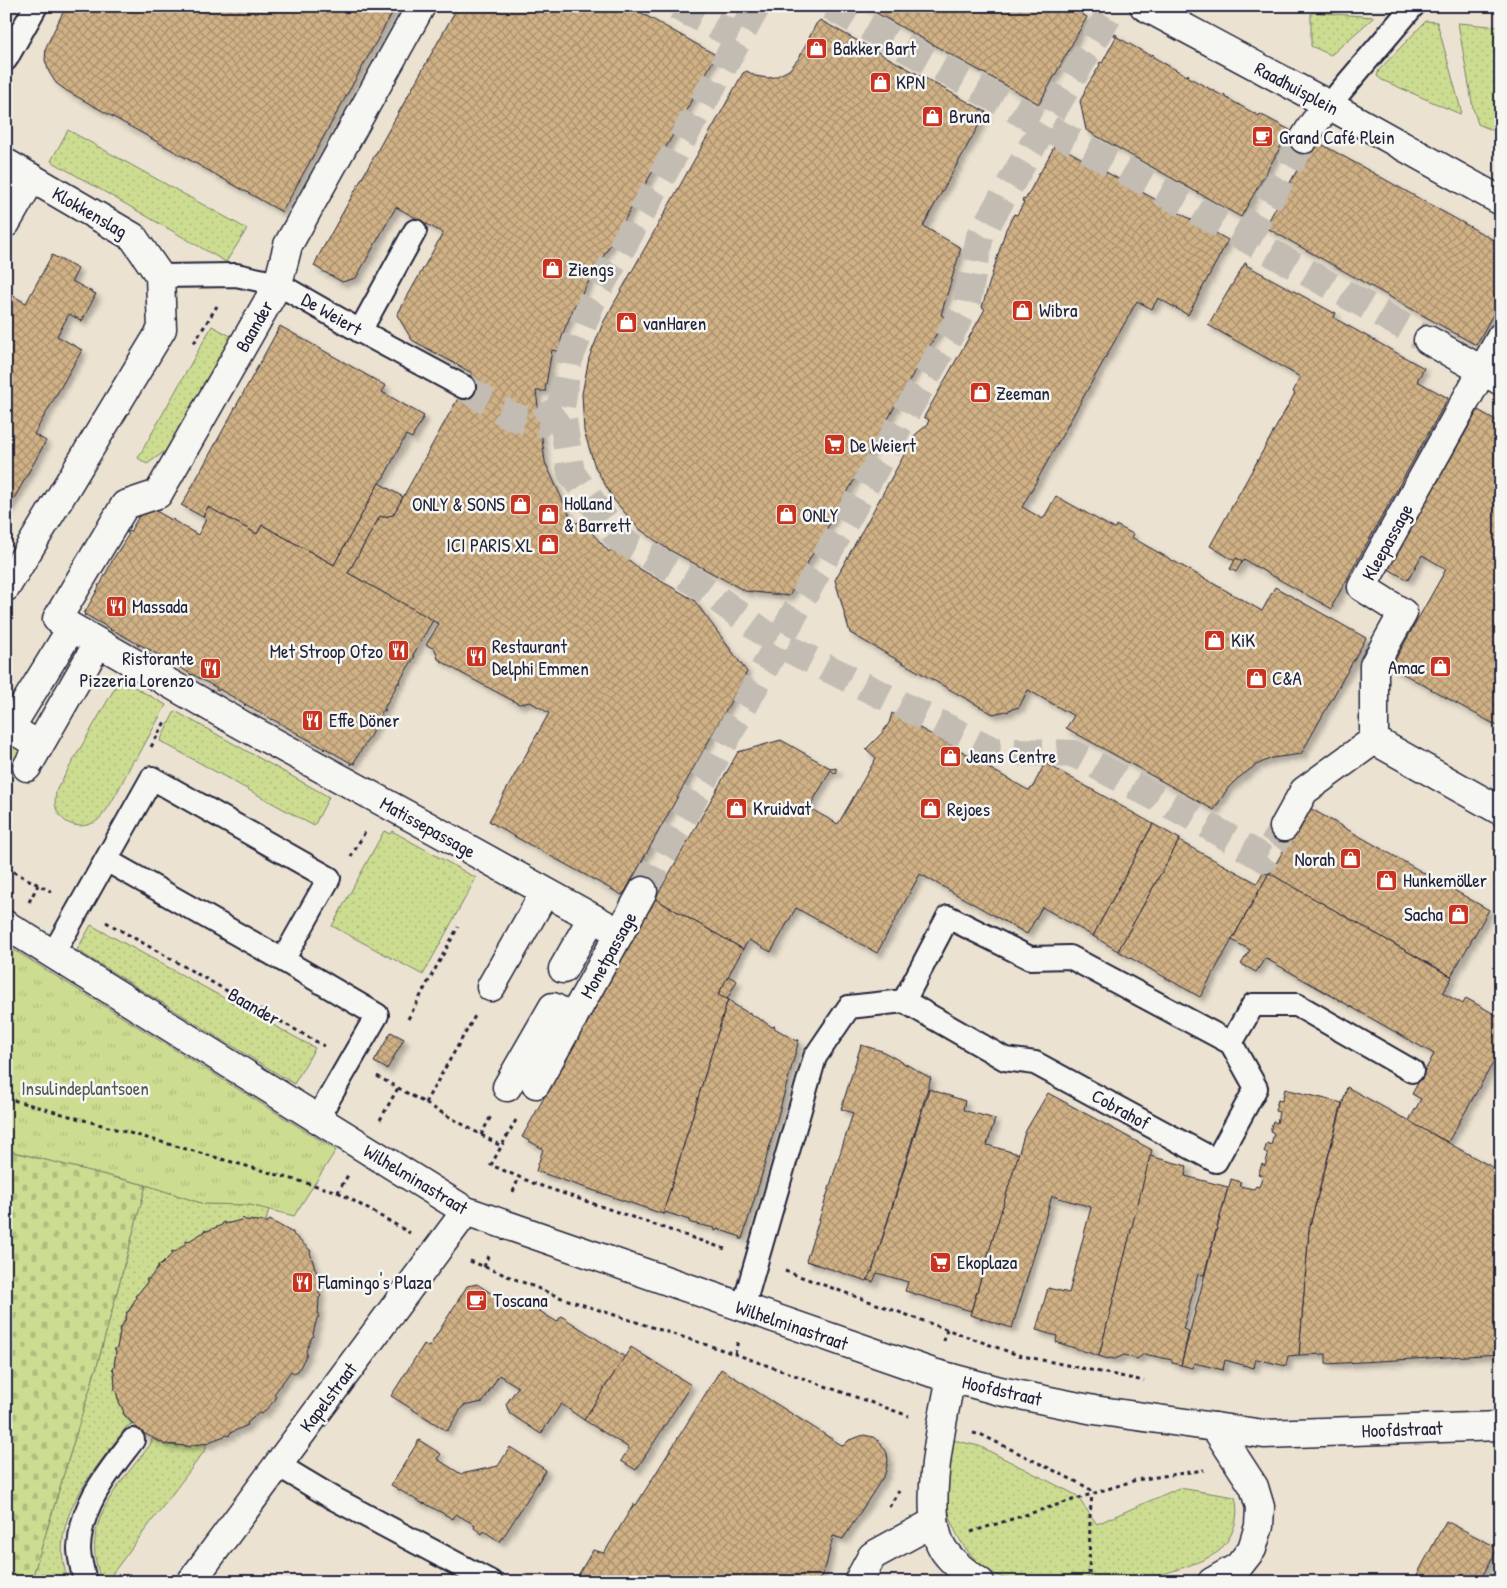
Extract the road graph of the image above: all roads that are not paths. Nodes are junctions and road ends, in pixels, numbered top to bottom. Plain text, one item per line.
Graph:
1 (36, 6) edge
2 (421, 6) edge
3 (1144, 6) edge
4 (1413, 6) edge
5 (6, 59) edge
6 (1329, 105) junction
7 (1304, 139) tunnel mouth
8 (6, 163) edge
9 (32, 178) junction
10 (1501, 201) edge
11 (6, 224) edge
12 (415, 232) dead end
13 (160, 276) junction
14 (278, 284) junction
15 (360, 331) junction
16 (1501, 337) edge
17 (1428, 340) tunnel mouth
18 (1491, 376) edge
19 (464, 387) tunnel mouth
20 (6, 587) edge
21 (65, 630) junction
22 (98, 643) junction
23 (8, 729) edge
24 (1374, 740) junction
25 (1501, 811) edge
26 (1284, 827) tunnel mouth
27 (106, 860) junction
28 (643, 891) tunnel mouth
29 (545, 892) junction
30 (592, 918) junction
31 (6, 924) edge
32 (620, 933) junction
33 (53, 954) junction
34 (283, 960) junction
35 (563, 969) dead end
36 (484, 998) road end
37 (904, 1001) junction
38 (573, 1018) junction
39 (1231, 1043) junction
40 (1412, 1072) dead end
41 (536, 1084) dead end
42 (507, 1087) dead end
43 (317, 1119) junction
44 (466, 1211) junction
45 (743, 1308) junction
46 (951, 1378) junction
47 (1501, 1426) edge
48 (1215, 1427) junction
49 (133, 1440) dead end
50 (278, 1465) junction
51 (934, 1522) junction
52 (85, 1582) edge
53 (191, 1582) edge
54 (491, 1582) edge
55 (858, 1582) edge
56 (980, 1582) edge
57 (1212, 1582) edge

1 - 5 lane
2 - 14 street, Baander
3 - 6 street, Raadhuisplein
4 - 6 lane
6 - 7 street
6 - 10 street, Raadhuisplein
8 - 9 street, Klokkenslag
9 - 11 street, Klokkenslag
9 - 13 street, Klokkenslag
12 - 15 lane
13 - 14 lane, De Weiert
13 - 20 street
14 - 15 lane, De Weiert
14 - 21 street, Baander
15 - 19 lane, De Weiert
16 - 18 street, Kleepassage
17 - 18 street
18 - 24 street, Kleepassage
21 - 22 street, Matissepassage
21 - 23 street, Baander
22 - 23 street, Baander
22 - 29 street, Matissepassage
24 - 25 street
24 - 26 street
27 - 33 lane
27 - 34 lane
27 - 34 lane
28 - 32 street, Monetpassage
29 - 30 street, Matissepassage
29 - 36 street
30 - 32 street, Matissepassage
30 - 35 street
31 - 33 street, Wilhelminastraat
32 - 38 street, Monetpassage
33 - 43 street, Wilhelminastraat
34 - 43 lane
37 - 39 lane
37 - 39 lane, Cobrahof
37 - 45 lane
38 - 41 street, Monetpassage
38 - 42 street, Monetpassage
39 - 40 lane
43 - 44 street, Wilhelminastraat
44 - 45 street, Wilhelminastraat
44 - 50 street, Kapelstraat
45 - 46 street, Wilhelminastraat
46 - 48 street, Hoofdstraat
46 - 51 street, Hoofdstraat
47 - 48 street, Hoofdstraat
48 - 57 street
49 - 52 lane
50 - 53 street, Kapelstraat
50 - 54 lane
51 - 55 street
51 - 56 street, Hoofdstraat

